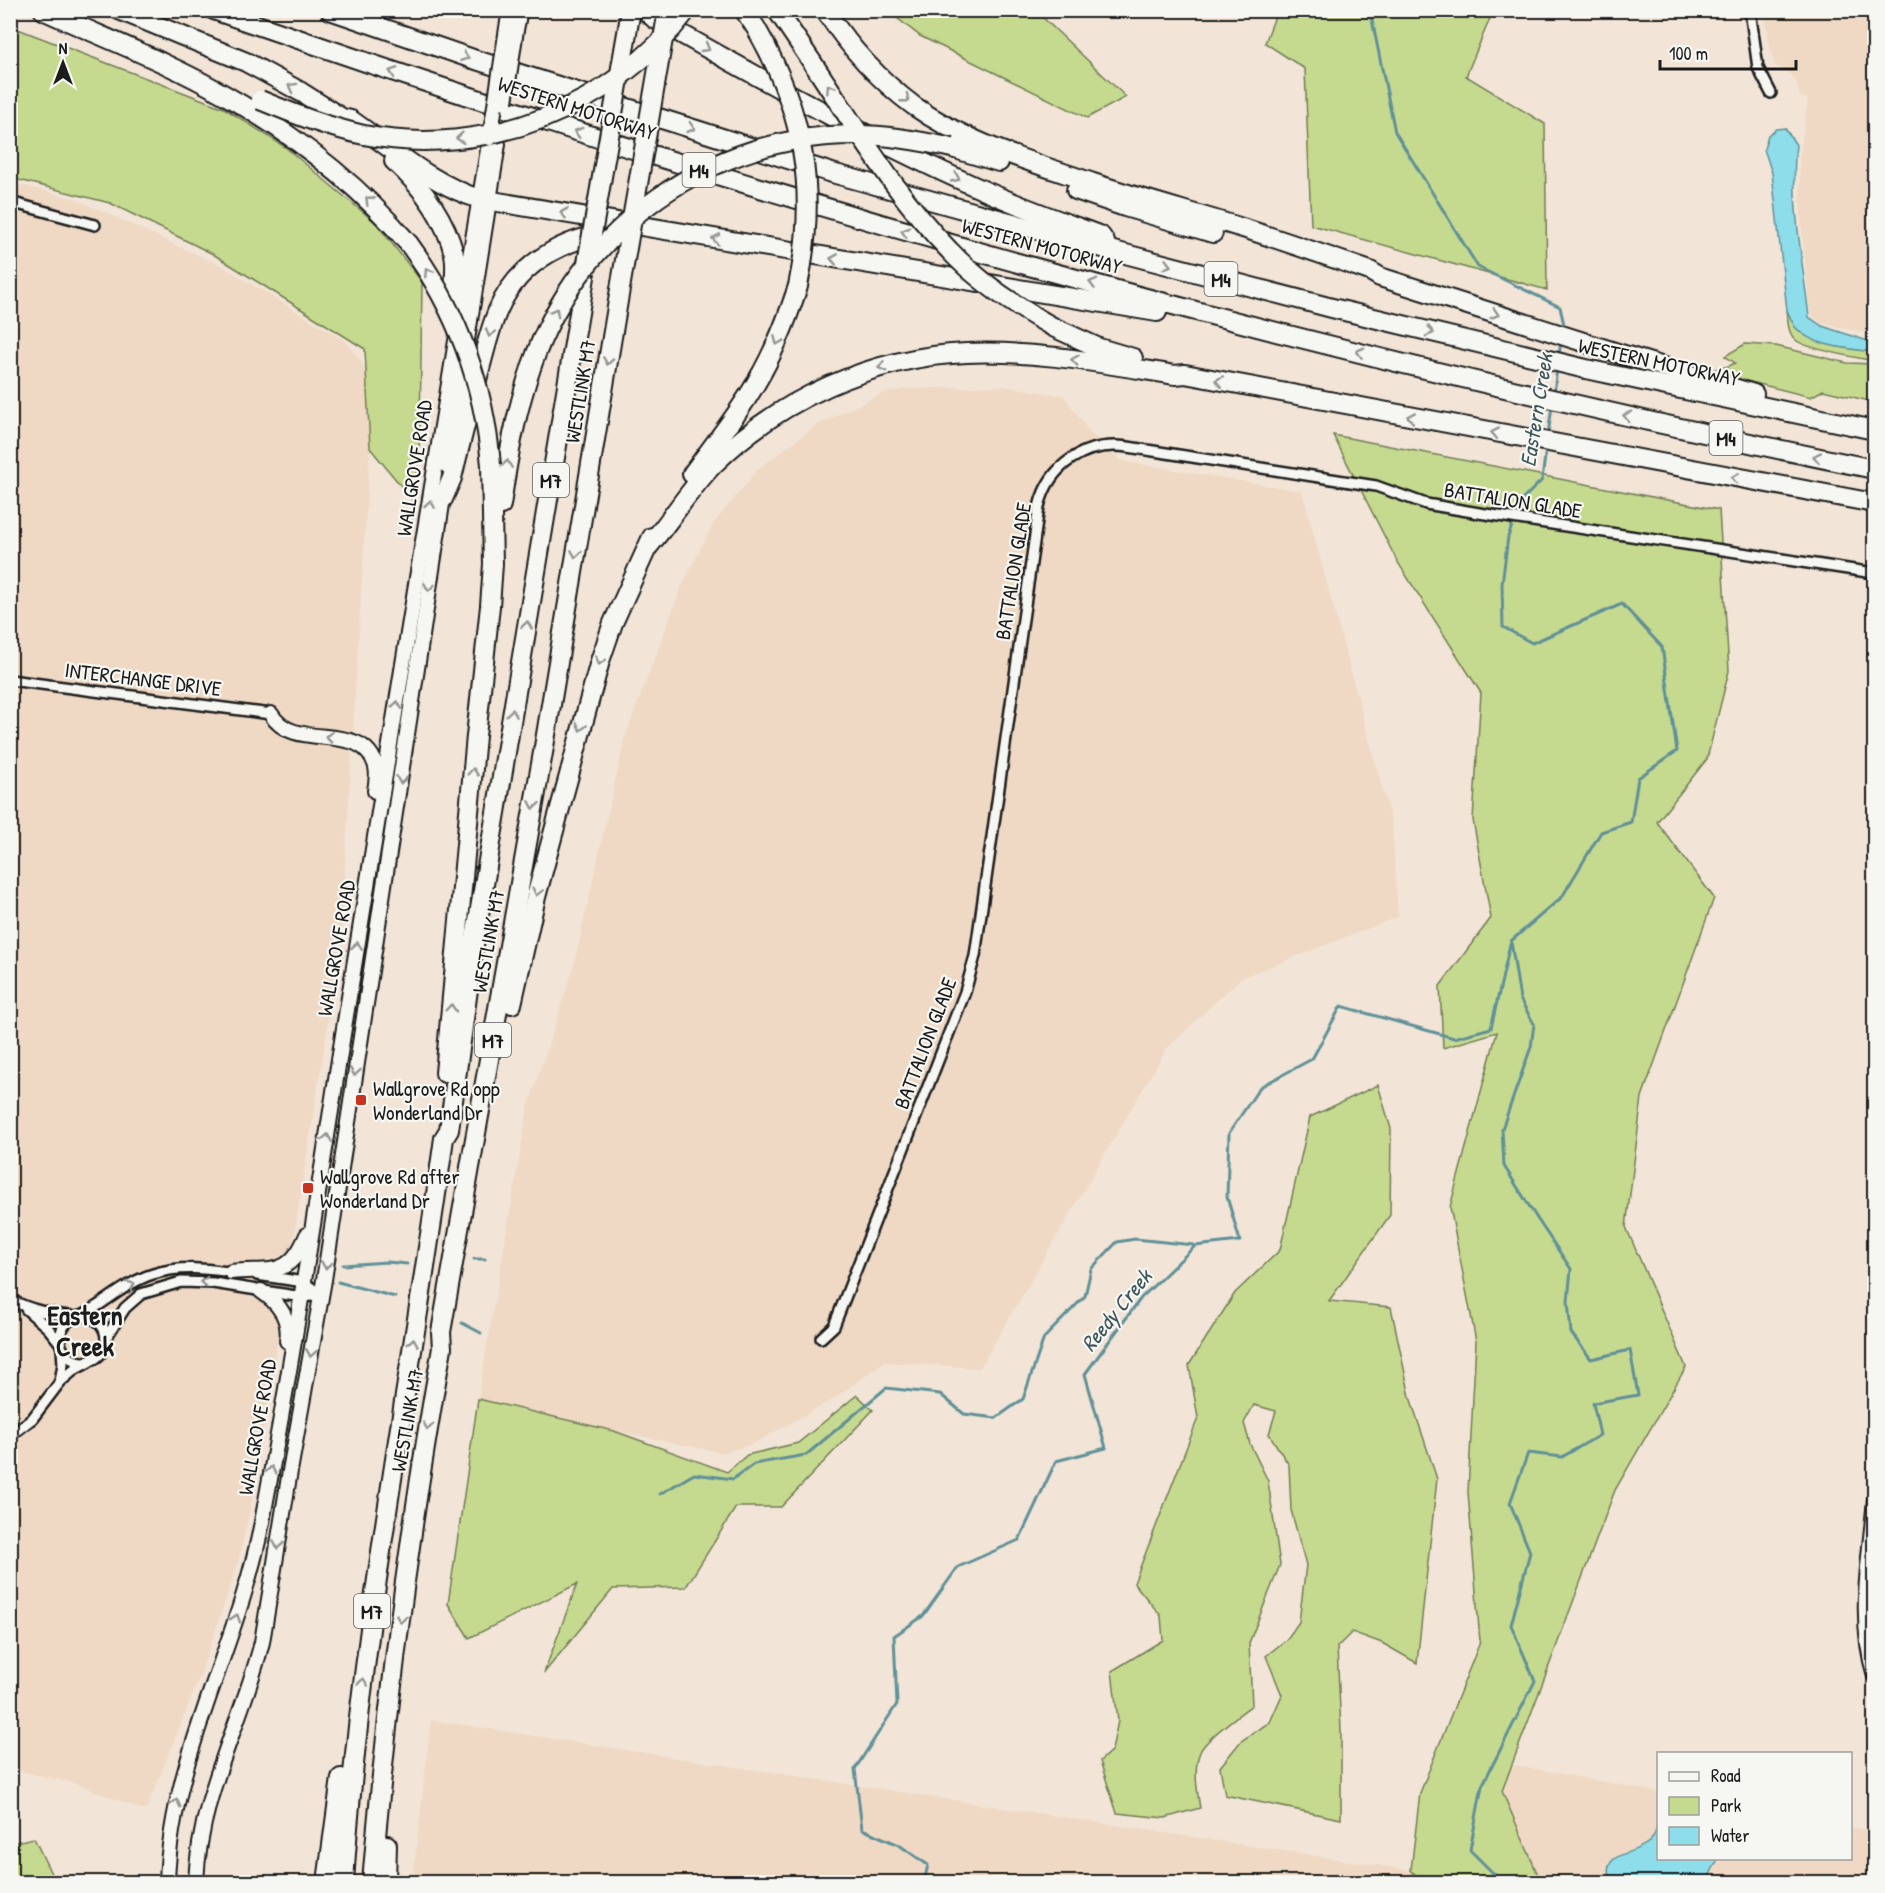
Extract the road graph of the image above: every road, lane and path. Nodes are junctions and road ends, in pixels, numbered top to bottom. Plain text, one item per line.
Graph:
1 (43, 10) edge
2 (62, 10) edge
3 (119, 10) edge
4 (214, 10) edge
5 (330, 10) edge
6 (510, 10) edge
7 (520, 10) edge
8 (633, 10) edge
9 (687, 10) edge
10 (744, 10) edge
11 (777, 10) edge
12 (825, 10) edge
13 (1750, 10) edge
14 (656, 13) edge
15 (512, 29) junction
16 (1772, 93) dead end
17 (342, 118) junction
18 (485, 200) junction
19 (10, 202) edge
20 (95, 225) dead end
21 (643, 226) junction
22 (1110, 250) junction
23 (1380, 277) junction
24 (462, 308) junction
25 (1191, 309) junction
26 (1185, 374) junction
27 (1779, 410) junction
28 (1875, 430) edge
29 (1875, 468) edge
30 (443, 499) junction
31 (1875, 503) edge
32 (648, 547) junction
33 (493, 564) junction
34 (1875, 573) edge
35 (10, 680) edge
36 (271, 714) joint
37 (370, 870) junction
38 (364, 908) junction
39 (380, 911) junction
40 (444, 1138) junction
41 (314, 1217) junction
42 (231, 1272) junction
43 (304, 1282) junction
44 (261, 1291) junction
45 (321, 1295) junction
46 (302, 1297) junction
47 (10, 1299) edge
48 (23, 1306) junction
49 (78, 1317) junction
50 (106, 1338) junction
51 (820, 1338) dead end
52 (61, 1345) junction
53 (442, 1348) junction
54 (96, 1357) junction
55 (60, 1382) junction
56 (281, 1412) junction
57 (10, 1436) edge
58 (1875, 1500) edge
59 (1875, 1676) edge
60 (340, 1841) junction
61 (381, 1846) junction
62 (167, 1882) edge
63 (196, 1882) edge
64 (327, 1882) edge
65 (344, 1882) edge
66 (372, 1882) edge
67 (386, 1882) edge

33 -> 1 highway, bridge
9 -> 2 highway, bridge
17 -> 3 highway
25 -> 4 highway, WESTERN MOTORWAY / M4
5 -> 22 highway, WESTERN MOTORWAY / M4
6 - 15 main road, WALLGROVE ROAD
7 - 15 main road, WALLGROVE ROAD
8 - 14 highway
40 -> 8 highway, WESTLINK M7 / M7, bridge
10 -> 32 highway, bridge
26 -> 11 highway, bridge
12 -> 23 highway
13 - 16 street
14 -> 22 highway
14 -> 53 highway, WESTLINK M7 / M7, bridge
15 - 18 main road, WALLGROVE ROAD, bridge
17 - 18 highway
17 - 24 highway
21 -> 18 highway
18 - 24 main road, WALLGROVE ROAD
18 - 30 main road, WALLGROVE ROAD
19 - 20 street
25 -> 21 highway
21 -> 30 highway
22 -> 27 highway, WESTERN MOTORWAY / M4
23 -> 27 highway
33 -> 23 highway, bridge
37 -> 24 main road, WALLGROVE ROAD
29 -> 25 highway, WESTERN MOTORWAY / M4
31 -> 26 highway
26 -> 32 highway
27 - 28 highway, WESTERN MOTORWAY / M4
30 -> 39 main road, WALLGROVE ROAD
32 -> 53 highway
40 -> 33 highway
34 - 51 street, BATTALION GLADE
35 - 36 street, INTERCHANGE DRIVE
37 -> 36 main road
37 - 38 main road, WALLGROVE ROAD
38 - 39 main road
41 -> 38 main road, WALLGROVE ROAD
39 -> 45 main road, WALLGROVE ROAD
60 -> 40 highway, WESTLINK M7 / M7
41 - 42 main road
41 - 43 main road, WALLGROVE ROAD
42 - 43 street
49 -> 42 street
43 - 45 street
43 - 46 main road, WALLGROVE ROAD
44 - 46 street
44 -> 50 street
44 - 56 main road
45 - 46 street
45 -> 63 main road, WALLGROVE ROAD
46 - 56 main road, WALLGROVE ROAD
47 - 48 street
48 - 49 street
48 - 52 street
49 - 50 street
49 - 52 street
50 - 54 street
52 - 54 street
52 - 55 street
53 -> 61 highway, WESTLINK M7 / M7
54 - 55 street
55 - 57 street
62 -> 56 main road, WALLGROVE ROAD
58 - 59 street
60 - 64 highway, M7
60 - 65 highway, M7
61 - 66 highway
61 - 67 highway

